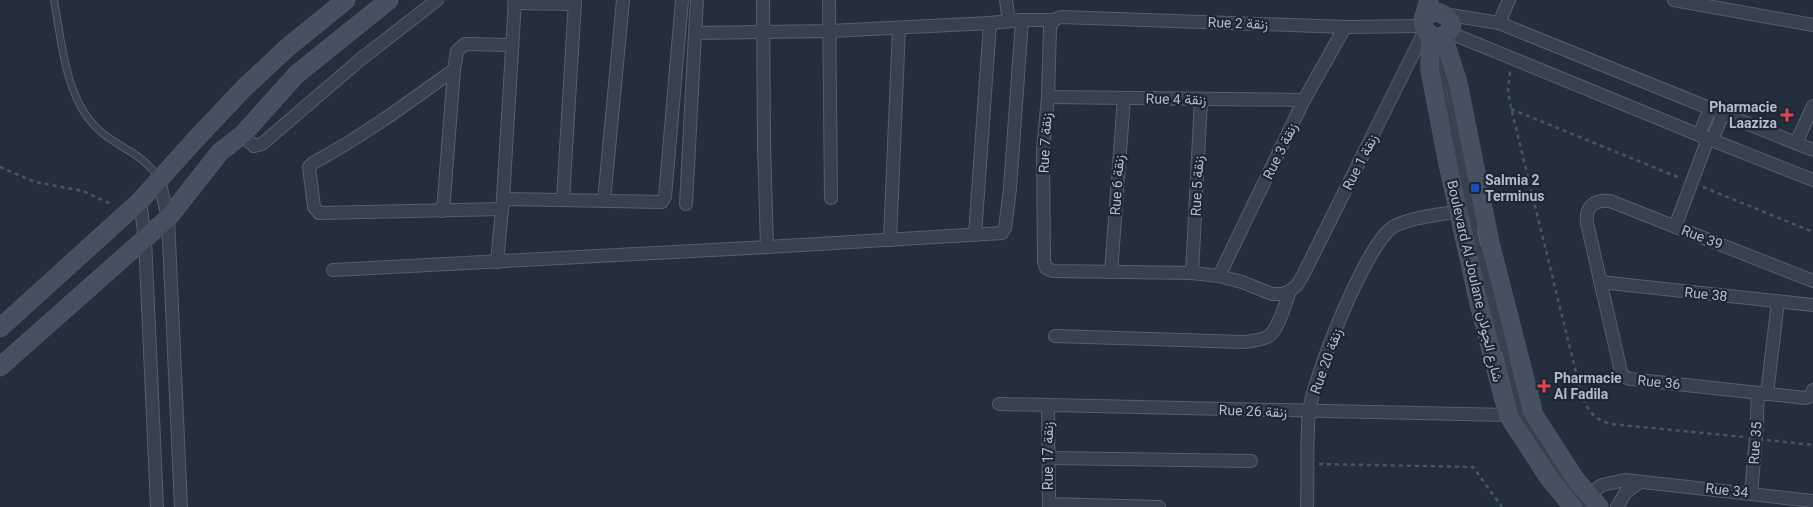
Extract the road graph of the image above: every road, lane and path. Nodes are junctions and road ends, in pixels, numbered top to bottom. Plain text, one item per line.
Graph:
1 (54, 0) edge
2 (346, 0) edge
3 (388, 0) edge
4 (437, 0) edge
5 (624, 0) edge
6 (682, 0) edge
7 (696, 0) edge
8 (763, 0) edge
9 (829, 0) edge
10 (1006, 0) edge
11 (1509, 0) edge
12 (1674, 0) edge
13 (514, 2) edge
14 (575, 2) edge
15 (1022, 20) junction
16 (1054, 20) junction
17 (1008, 21) junction
18 (990, 23) junction
19 (1436, 23) edge
20 (1499, 23) junction
21 (1813, 25) edge
22 (1345, 27) junction
23 (899, 28) junction
24 (830, 31) junction
25 (763, 32) junction
26 (695, 33) junction
27 (512, 45) junction
28 (454, 70) junction
29 (1048, 97) junction
30 (1124, 98) junction
31 (1201, 99) junction
32 (1304, 100) junction
33 (1813, 106) edge
34 (1511, 108) dead end
35 (1717, 111) junction
36 (242, 135) junction
37 (1707, 138) junction
38 (1796, 143) junction
39 (1813, 150) edge
40 (0, 167) edge
41 (160, 180) junction
42 (1813, 180) edge
43 (1692, 183) junction
44 (832, 198) dead end
45 (563, 200) junction
46 (140, 201) junction
47 (604, 201) junction
48 (503, 204) junction
49 (686, 204) dead end
50 (1591, 206) joint
51 (443, 211) junction
52 (1459, 211) junction
53 (125, 215) junction
54 (168, 218) junction
55 (1674, 227) junction
56 (1813, 232) edge
57 (975, 235) junction
58 (145, 239) junction
59 (890, 240) junction
60 (767, 247) junction
61 (497, 262) junction
62 (333, 270) dead end
63 (1111, 272) junction
64 (1192, 273) junction
65 (1219, 276) junction
66 (1813, 281) edge
67 (1600, 282) junction
68 (1290, 291) junction
69 (1778, 301) junction
70 (1813, 305) edge
71 (0, 328) edge
72 (1055, 336) dead end
73 (0, 367) edge
74 (1763, 394) junction
75 (1812, 394) edge
76 (999, 404) dead end
77 (1048, 405) junction
78 (1309, 412) junction
79 (1508, 415) junction
80 (1049, 458) junction
81 (1251, 461) dead end
82 (1308, 464) junction
83 (1640, 482) junction
84 (1751, 493) junction
85 (1813, 501) edge
86 (1589, 504) edge
87 (1049, 505) edge
88 (157, 507) edge
89 (181, 507) edge
90 (1159, 507) edge
91 (1307, 507) edge
92 (1502, 507) edge
93 (1573, 507) edge
94 (1617, 507) edge

1 - 41 lane
2 - 41 street
3 - 36 street
4 - 36 street
5 - 47 street
6 - 47 street
7 - 26 street
8 - 25 street
9 - 24 street
10 - 17 street
11 - 20 street
12 - 21 street
13 - 14 street
13 - 27 street
14 - 45 street
15 - 16 street, Rue 2 زنقة
15 - 17 street, Rue 2 زنقة
15 - 57 street
16 - 22 street, Rue 2 زنقة
16 - 29 street, Rue 7 زنقة
17 - 18 street, Rue 2 زنقة
18 - 23 street, Rue 2 زنقة
18 - 57 street
19 - 20 street
19 - 22 street, Rue 2 زنقة
19 - 37 street
19 - 52 street, Boulevard Al Joulane شارع الجولان
19 - 68 street, Rue 1 زنقة
19 - 86 street, Boulevard Al Joulane شارع الجولان
20 - 35 street
22 - 32 street, Rue 3 زنقة
23 - 24 street, Rue 2 زنقة
23 - 59 street
24 - 25 street, Rue 2 زنقة
24 - 44 street
25 - 26 street, Rue 2 زنقة
25 - 60 street
26 - 49 street
27 - 28 street
27 - 48 street
28 - 51 street
28 - 51 street
29 - 30 street, Rue 4 زنقة
29 - 63 street, Rue 7 زنقة
30 - 31 street, Rue 4 زنقة
30 - 63 street, Rue 6 زنقة
31 - 32 street, Rue 4 زنقة
31 - 64 street, Rue 5 زنقة
32 - 65 street, Rue 3 زنقة
33 - 38 street
34 - 43 path
35 - 37 street
35 - 38 street
36 - 54 street
37 - 42 street
37 - 43 street
38 - 39 street
40 - 53 path
41 - 46 street
41 - 54 street
43 - 55 street
43 - 56 path
45 - 47 street
45 - 48 street
46 - 53 street
46 - 58 street
48 - 51 street
48 - 61 street
50 - 55 street, Rue 39
50 - 67 street, Rue 36
52 - 78 street, Rue 20 زنقة
52 - 79 street, Boulevard Al Joulane شارع الجولان
53 - 71 street
54 - 58 street
54 - 89 street
55 - 66 street, Rue 39
57 - 59 street
58 - 73 street
58 - 88 street
59 - 60 street
60 - 61 street
61 - 62 street
63 - 64 street
64 - 65 street
65 - 68 street
67 - 69 street, Rue 38
67 - 74 street, Rue 36
68 - 72 street, Rue 1 زنقة
69 - 70 street, Rue 38
69 - 74 street, Rue 35
74 - 75 street, Rue 36
74 - 84 street, Rue 35
76 - 77 street, Rue 26 زنقة
77 - 78 street, Rue 26 زنقة
77 - 80 street, Rue 17 زنقة
78 - 79 street, Rue 26 زنقة
78 - 82 street, Rue 20 زنقة
79 - 93 street, Boulevard Al Joulane شارع الجولان
80 - 81 street
80 - 87 street, Rue 17 زنقة
82 - 91 street, Rue 20 زنقة
82 - 92 path
83 - 84 street, Rue 34
83 - 86 street, Rue 34
83 - 94 street
84 - 85 street, Rue 34
87 - 90 street

